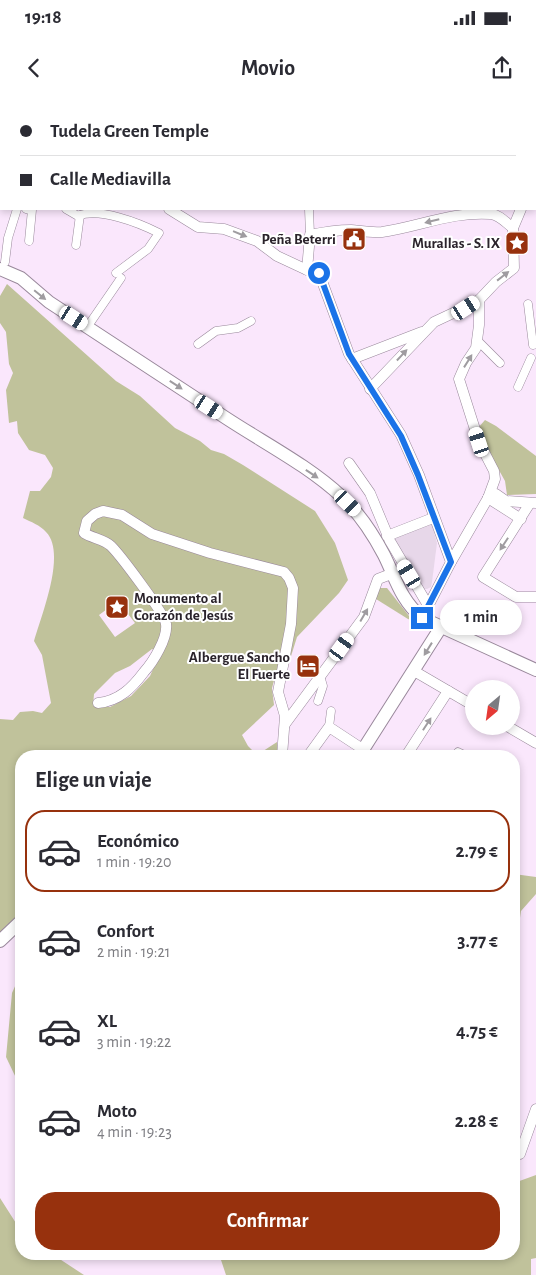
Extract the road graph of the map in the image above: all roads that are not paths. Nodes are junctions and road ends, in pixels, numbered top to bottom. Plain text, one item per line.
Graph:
1 (17, 210) edge
2 (32, 210) edge
3 (68, 210) edge
4 (171, 210) edge
5 (309, 210) edge
6 (521, 210) edge
7 (491, 213) edge
8 (80, 215) junction
9 (513, 228) junction
10 (310, 236) junction
11 (29, 241) dead end
12 (76, 245) dead end
13 (2, 266) edge
14 (307, 270) junction
15 (479, 300) junction
16 (528, 304) dead end
17 (251, 321) dead end
18 (90, 323) dead end
19 (425, 330) junction
20 (478, 340) junction
21 (198, 344) dead end
22 (533, 345) dead end
23 (350, 355) junction
24 (531, 358) dead end
25 (500, 363) dead end
26 (518, 387) dead end
27 (370, 388) junction
28 (349, 462) dead end
29 (488, 498) junction
30 (533, 503) edge
31 (433, 518) junction
32 (521, 519) junction
33 (387, 536) junction
34 (451, 562) junction
35 (391, 574) junction
36 (536, 597) edge
37 (429, 606) junction
38 (422, 618) junction
39 (441, 627) junction
40 (536, 670) edge
41 (414, 671) junction
42 (320, 676) junction
43 (448, 691) junction
44 (318, 701) dead end
45 (465, 701) edge
46 (98, 703) dead end
47 (331, 711) dead end
48 (284, 725) junction
49 (329, 727) junction
50 (520, 733) edge
51 (536, 743) edge
52 (282, 750) edge
53 (312, 750) edge
54 (358, 750) edge
55 (364, 750) edge
56 (410, 750) edge
57 (15, 927) edge
58 (0, 941) edge
59 (536, 1109) edge
60 (520, 1154) dead end

1 - 13 street
2 - 11 street
3 - 8 street
4 -> 14 street
5 - 10 street
6 - 9 street
7 - 9 street
7 -> 10 street
8 - 12 street
8 - 18 street
15 -> 9 street
10 - 14 street
13 -> 35 street
14 - 23 street
15 - 19 street
15 - 20 street
16 - 22 street
17 - 21 street
19 - 23 street
27 -> 19 street
20 - 25 street
29 -> 20 street
23 - 27 street
24 - 26 street
27 - 31 street
28 - 33 street
29 - 30 street
29 - 32 street
29 - 34 street
30 - 32 street
31 - 33 street
31 - 34 street
32 -> 36 street
33 - 37 street
34 - 37 street
35 - 38 street
42 -> 35 street
37 - 38 street
38 - 39 street
39 - 40 street
39 -> 41 street
41 - 43 street
41 - 55 street
42 - 44 street
42 - 48 street
43 - 45 street
56 -> 43 street
46 - 48 street
47 - 49 street
48 - 52 street
49 - 53 street
49 - 54 street
50 - 51 street
57 - 58 street
59 - 60 street

